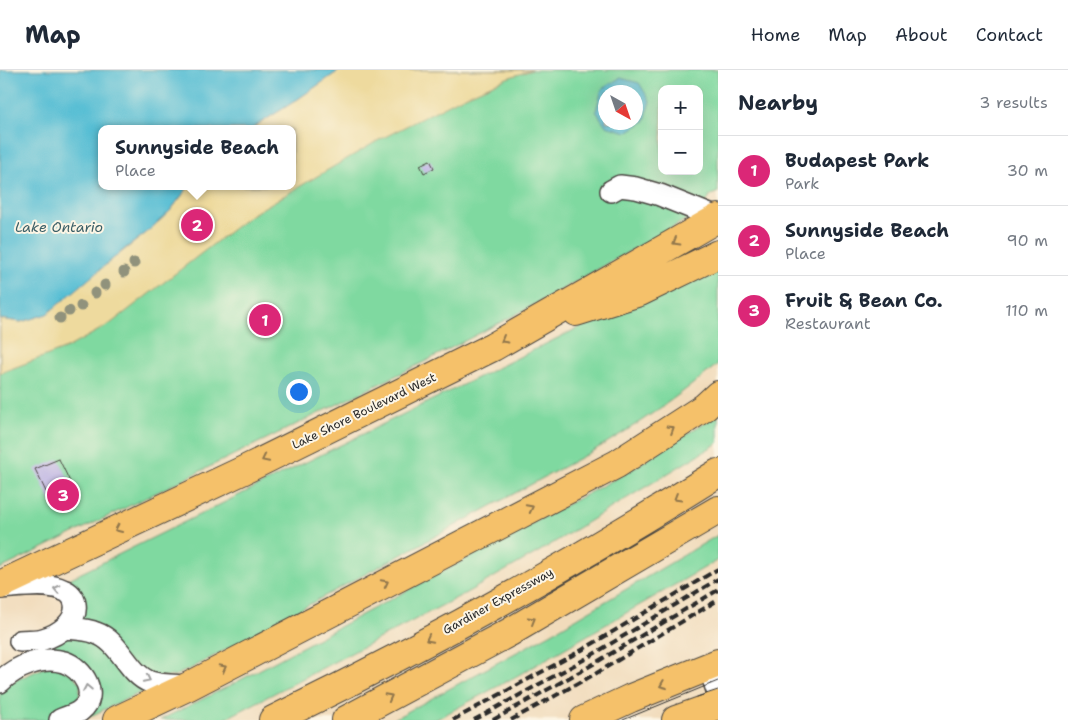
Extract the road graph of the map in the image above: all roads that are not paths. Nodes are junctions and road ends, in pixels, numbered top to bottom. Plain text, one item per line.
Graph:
1 (611, 191) dead end
2 (718, 218) edge
3 (718, 254) edge
4 (528, 327) junction
5 (714, 400) edge
6 (718, 472) edge
7 (718, 510) edge
8 (0, 587) edge
9 (65, 628) junction
10 (44, 639) junction
11 (20, 641) dead end
12 (48, 661) junction
13 (713, 665) edge
14 (0, 682) edge
15 (189, 686) junction
16 (718, 694) edge
17 (718, 705) edge
18 (60, 720) edge
19 (117, 720) edge
20 (273, 720) edge
21 (346, 720) edge
22 (584, 720) edge
23 (676, 720) edge

1 - 2 street
2 -> 4 main road, Lake Shore Boulevard West
3 - 4 main road
4 -> 8 main road, Lake Shore Boulevard West
15 -> 5 main road
6 -> 20 main road, Gardiner Expressway
21 -> 7 main road
9 -> 8 street
9 - 10 street
9 -> 15 street
10 - 11 street
10 - 12 street
12 - 14 street
18 -> 12 street
13 - 16 street
13 -> 22 main road
15 - 19 main road
17 - 23 main road

